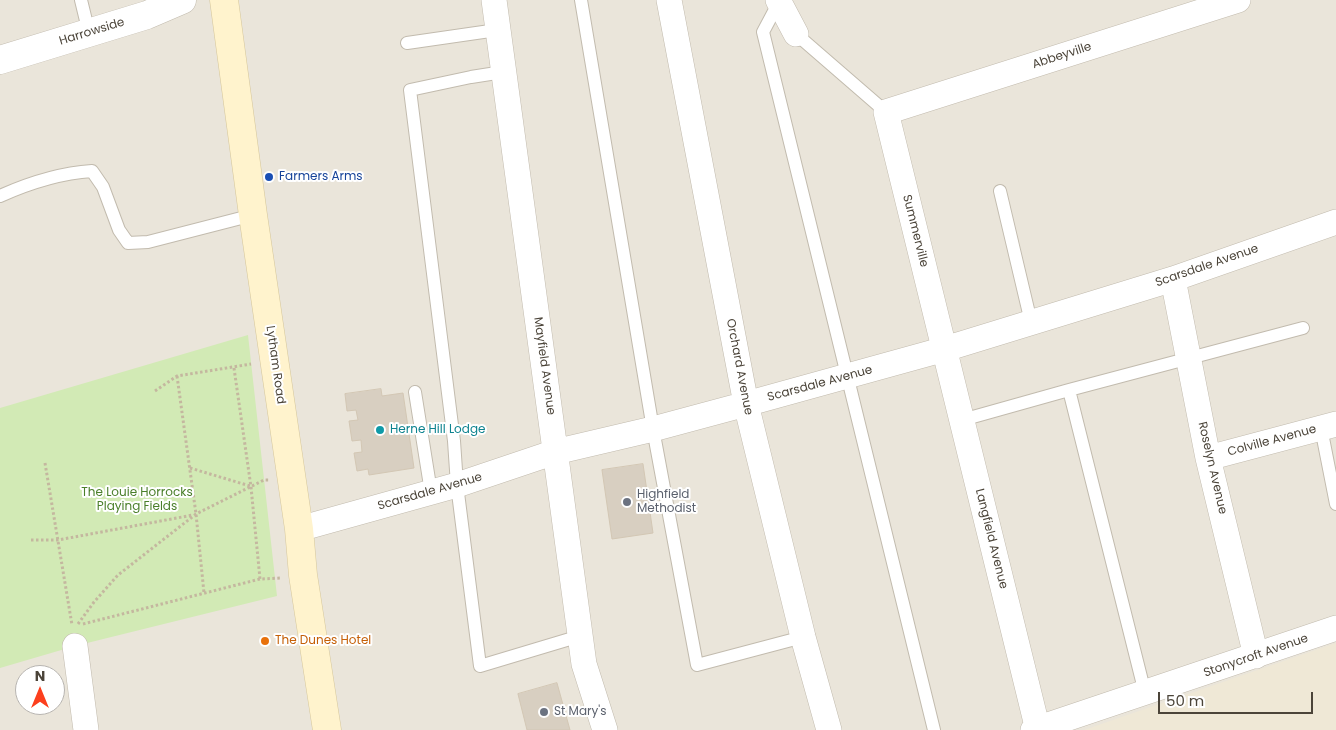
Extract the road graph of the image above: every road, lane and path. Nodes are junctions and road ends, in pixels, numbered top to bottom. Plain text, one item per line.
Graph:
1 (81, 0) edge
2 (182, 0) edge
3 (224, 0) edge
4 (494, 0) edge
5 (581, 0) edge
6 (669, 0) edge
7 (1238, 0) edge
8 (778, 1) edge
9 (497, 30) junction
10 (89, 33) junction
11 (796, 34) joint
12 (407, 43) dead end
13 (0, 60) edge
14 (503, 72) junction
15 (886, 112) junction
16 (1000, 191) dead end
17 (0, 196) edge
18 (253, 215) junction
19 (1336, 222) edge
20 (1173, 279) junction
21 (1031, 322) junction
22 (1303, 328) dead end
23 (945, 349) junction
24 (1189, 359) junction
25 (275, 361) junction
26 (234, 368) junction
27 (177, 376) junction
28 (848, 377) junction
29 (1069, 390) junction
30 (155, 391) dead end
31 (415, 392) dead end
32 (746, 404) junction
33 (962, 420) junction
34 (1329, 426) edge
35 (652, 429) junction
36 (556, 452) junction
37 (1208, 458) junction
38 (45, 463) dead end
39 (190, 468) junction
40 (291, 477) junction
41 (457, 485) junction
42 (251, 487) junction
43 (193, 492) junction
44 (431, 492) junction
45 (172, 494) dead end
46 (1336, 504) edge
47 (196, 514) junction
48 (299, 529) junction
49 (31, 540) dead end
50 (58, 540) junction
51 (303, 575) junction
52 (260, 579) junction
53 (204, 593) junction
54 (1336, 628) edge
55 (580, 636) junction
56 (803, 638) junction
57 (75, 646) joint
58 (1256, 656) junction
59 (1145, 694) junction
60 (86, 730) edge
61 (327, 730) edge
62 (605, 730) edge
63 (829, 730) edge
64 (934, 730) edge
65 (1036, 730) edge

1 - 10 lane
2 - 10 street, Harrowside
3 - 18 main road, Lytham Road
4 - 9 street, Mayfield Avenue
5 - 35 lane
6 - 32 street, Orchard Avenue
7 - 15 street, Abbeyville
8 - 11 street
8 - 28 lane
9 - 12 lane
9 - 14 street, Mayfield Avenue
10 - 13 street, Harrowside
11 - 15 lane
14 - 36 street, Mayfield Avenue
14 - 41 lane
15 - 23 street, Summerville
16 - 21 lane
17 - 18 lane
18 - 25 main road, Lytham Road
19 - 20 street, Scarsdale Avenue
20 - 21 street, Scarsdale Avenue
20 - 24 street, Roselyn Avenue
21 - 23 street, Scarsdale Avenue
22 - 24 lane
23 - 28 street, Scarsdale Avenue
23 - 33 street, Langfield Avenue
24 - 29 lane
24 - 37 street, Roselyn Avenue
25 - 26 path
25 - 40 main road, Lytham Road
26 - 27 path
26 - 42 path
27 - 30 path
27 - 39 path
28 - 32 street, Scarsdale Avenue
28 - 64 lane
29 - 33 lane
29 - 59 lane
31 - 44 lane
32 - 35 street, Scarsdale Avenue
32 - 56 street, Orchard Avenue
33 - 65 street, Langfield Avenue
34 - 37 street, Colville Avenue
34 - 46 lane
35 - 36 street, Scarsdale Avenue
35 - 56 lane
36 - 41 street, Scarsdale Avenue
36 - 55 street, Mayfield Avenue
37 - 58 street, Roselyn Avenue
38 - 50 path
39 - 42 path
39 - 43 path
40 - 42 path
40 - 48 main road, Lytham Road
41 - 44 street, Scarsdale Avenue
41 - 55 lane
42 - 47 path
42 - 52 path
43 - 45 path
43 - 47 path
44 - 48 street, Scarsdale Avenue
47 - 50 path
47 - 53 path
47 - 53 path
48 - 51 main road, Lytham Road
49 - 50 path
50 - 57 path
51 - 52 path
51 - 61 main road, Lytham Road
52 - 53 path
54 - 58 street, Stonycroft Avenue
55 - 62 street, Mayfield Avenue
56 - 63 street, Orchard Avenue
57 - 60 street
58 - 59 street, Stonycroft Avenue
59 - 65 street, Stonycroft Avenue

